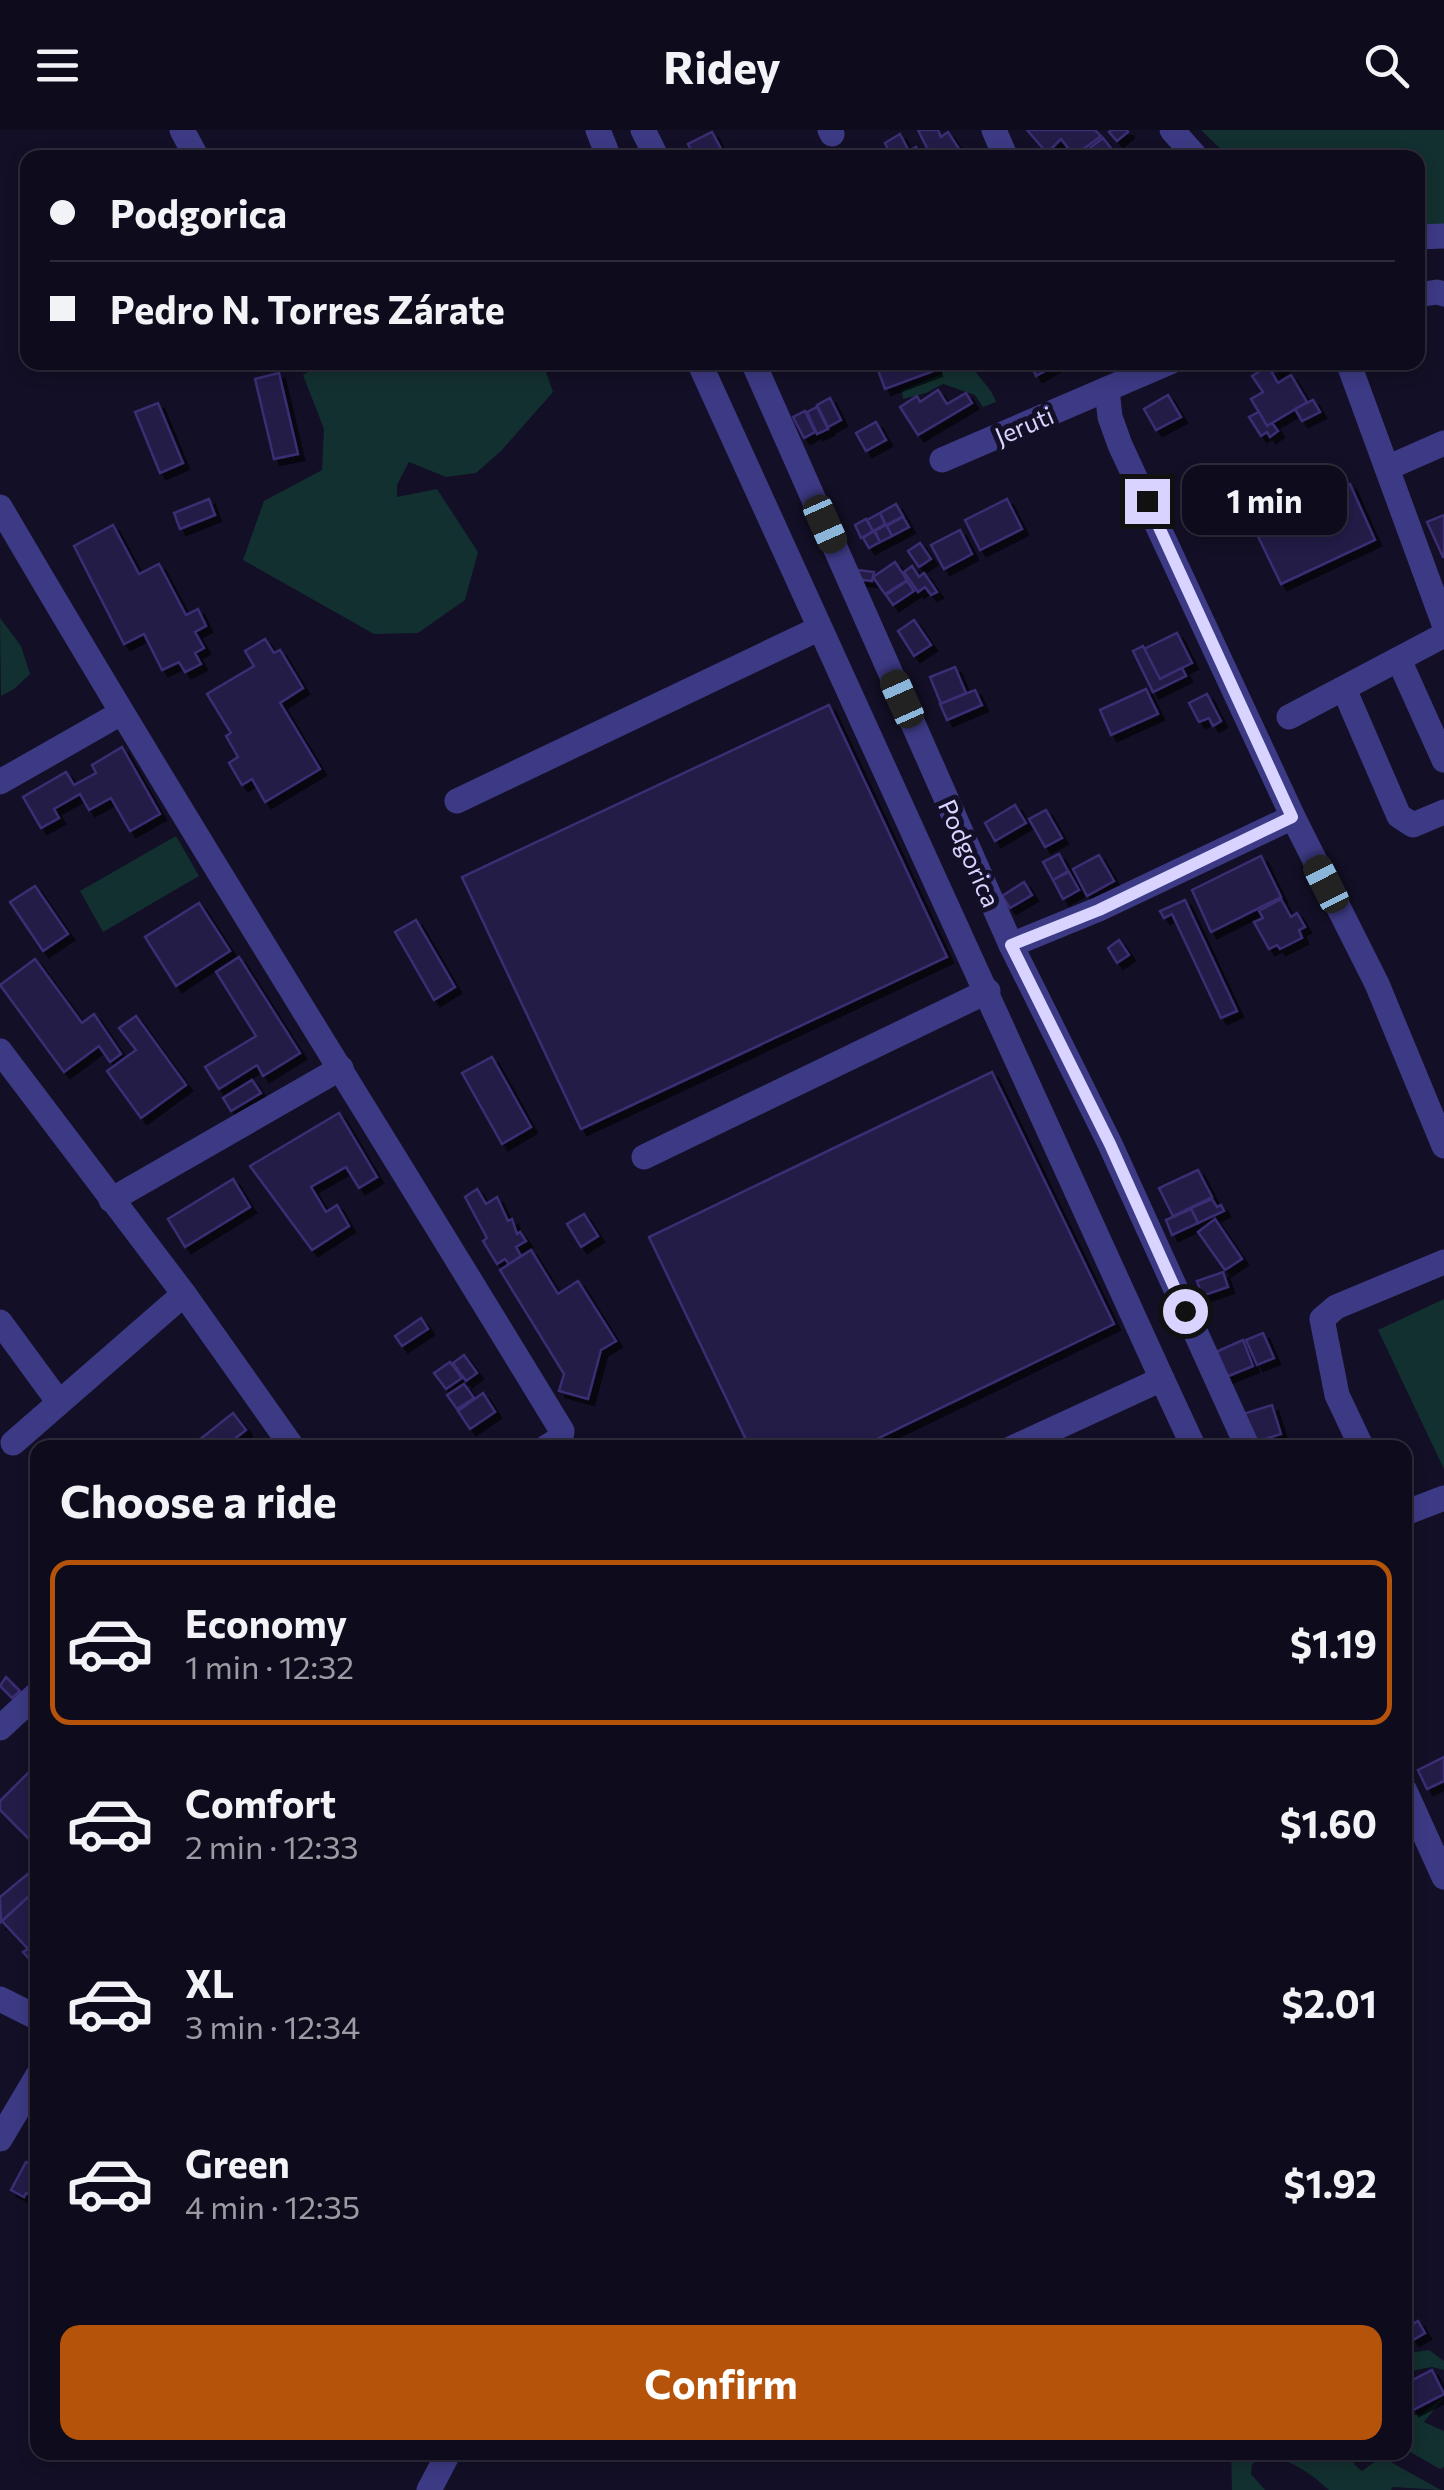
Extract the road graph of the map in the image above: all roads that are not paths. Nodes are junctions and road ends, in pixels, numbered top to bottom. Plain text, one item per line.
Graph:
1 (1172, 130) edge
2 (1190, 150) edge
3 (703, 370) edge
4 (757, 370) edge
5 (1151, 370) edge
6 (1351, 370) edge
7 (1106, 389) junction
8 (1444, 443) edge
9 (942, 460) dead end
10 (1387, 468) junction
11 (0, 507) edge
12 (1444, 624) edge
13 (818, 630) junction
14 (1444, 635) edge
15 (1399, 660) junction
16 (1344, 689) junction
17 (121, 713) junction
18 (1289, 717) dead end
19 (1444, 760) edge
20 (0, 782) edge
21 (457, 801) dead end
22 (1444, 812) edge
23 (1292, 817) junction
24 (1011, 945) junction
25 (988, 991) junction
26 (0, 1051) edge
27 (341, 1068) junction
28 (1444, 1146) edge
29 (644, 1157) dead end
30 (111, 1200) junction
31 (1444, 1262) edge
32 (184, 1294) junction
33 (0, 1322) edge
34 (1162, 1379) junction
35 (58, 1401) junction
36 (287, 1440) edge
37 (558, 1440) edge
38 (1029, 1440) edge
39 (1190, 1440) edge
40 (1244, 1440) edge
41 (1358, 1440) edge
42 (12, 1443) dead end
43 (1444, 1498) edge
44 (1412, 1510) edge
45 (30, 1700) edge
46 (0, 1728) edge
47 (1412, 1806) edge
48 (1444, 1877) edge
49 (0, 1998) edge
50 (30, 2014) edge
51 (30, 2088) edge
52 (0, 2138) edge
53 (445, 2460) edge
54 (429, 2490) edge

1 - 2 street
3 - 13 street
4 - 24 street, Podgorica
5 - 7 street, Jeruti
6 - 10 street
7 - 9 street, Jeruti
7 - 23 street
8 - 10 street
10 - 12 street
11 - 17 street
13 - 21 street
13 - 25 street
14 - 15 street
15 - 16 street
15 - 19 street
16 - 18 street
16 - 22 street
17 - 20 street
17 - 27 street
23 - 24 street
23 - 28 street
24 - 40 street, Podgorica
25 - 29 street
25 - 34 street
26 - 30 street
27 - 30 street
27 - 37 street
30 - 32 street
31 - 41 street
32 - 35 street
32 - 36 street
33 - 35 street
34 - 38 street
34 - 39 street
35 - 42 street
43 - 44 street
45 - 46 street
47 - 48 street
49 - 50 street
51 - 52 street
53 - 54 street

